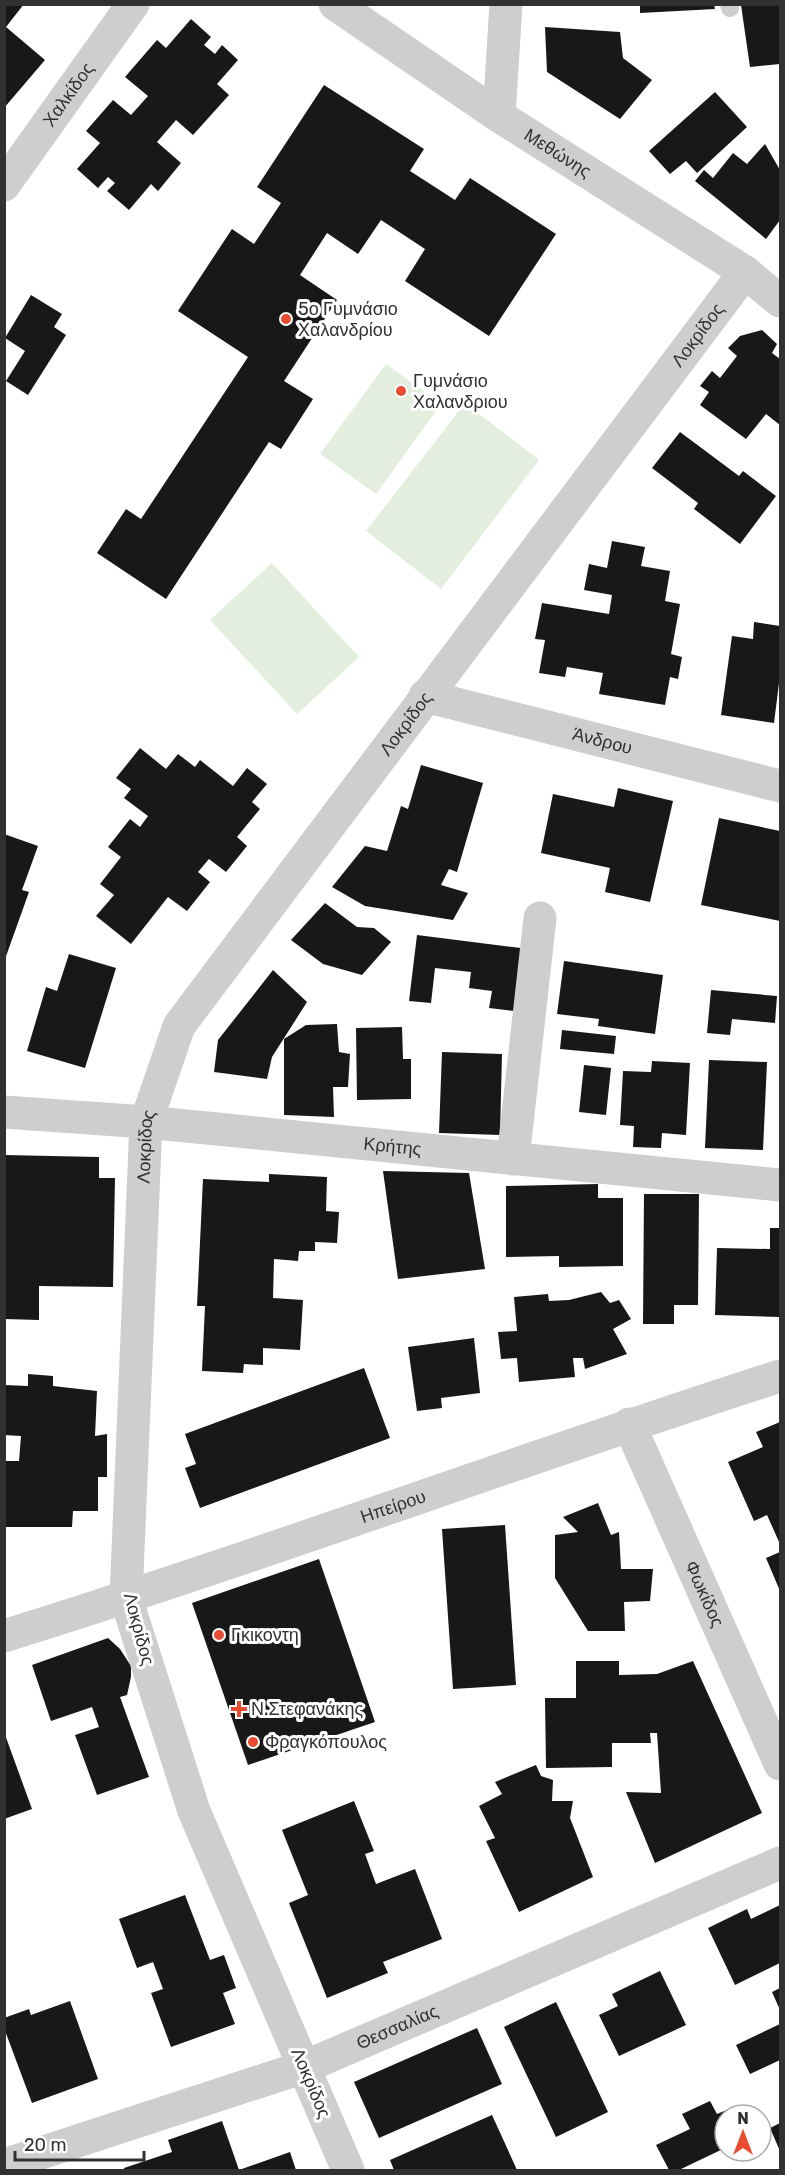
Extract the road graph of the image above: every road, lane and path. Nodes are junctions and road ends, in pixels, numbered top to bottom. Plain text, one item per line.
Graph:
1 (133, 4) edge
2 (335, 4) edge
3 (506, 4) edge
4 (499, 116) junction
5 (4, 184) edge
6 (745, 272) junction
7 (780, 301) edge
8 (425, 696) junction
9 (780, 786) edge
10 (540, 918) dead end
11 (4, 1112) edge
12 (146, 1122) junction
13 (513, 1159) junction
14 (780, 1185) edge
15 (780, 1376) edge
16 (629, 1424) junction
17 (126, 1598) junction
18 (4, 1636) edge
19 (780, 1764) edge
20 (780, 1863) edge
21 (304, 2067) junction
22 (4, 2165) edge
23 (348, 2170) edge

1 - 5 street, Χαλκίδος
2 - 4 street, Μεθώνης
3 - 4 street
4 - 6 street, Μεθώνης
6 - 7 street, Μεθώνης
6 - 8 street, Λοκρίδος
8 - 9 street, Άνδρου
8 - 12 street, Λοκρίδος
10 - 13 street
11 - 12 street, Κρήτης
12 - 13 street, Κρήτης
12 - 17 street, Λοκρίδος
13 - 14 street, Κρήτης
15 - 16 street, Ηπείρου
16 - 17 street, Ηπείρου
16 - 19 street, Φωκίδος
17 - 18 street, Ηπείρου
17 - 21 street, Λοκρίδος
20 - 21 street, Θεσσαλίας
21 - 22 street, Θεσσαλίας
21 - 23 street, Λοκρίδος

